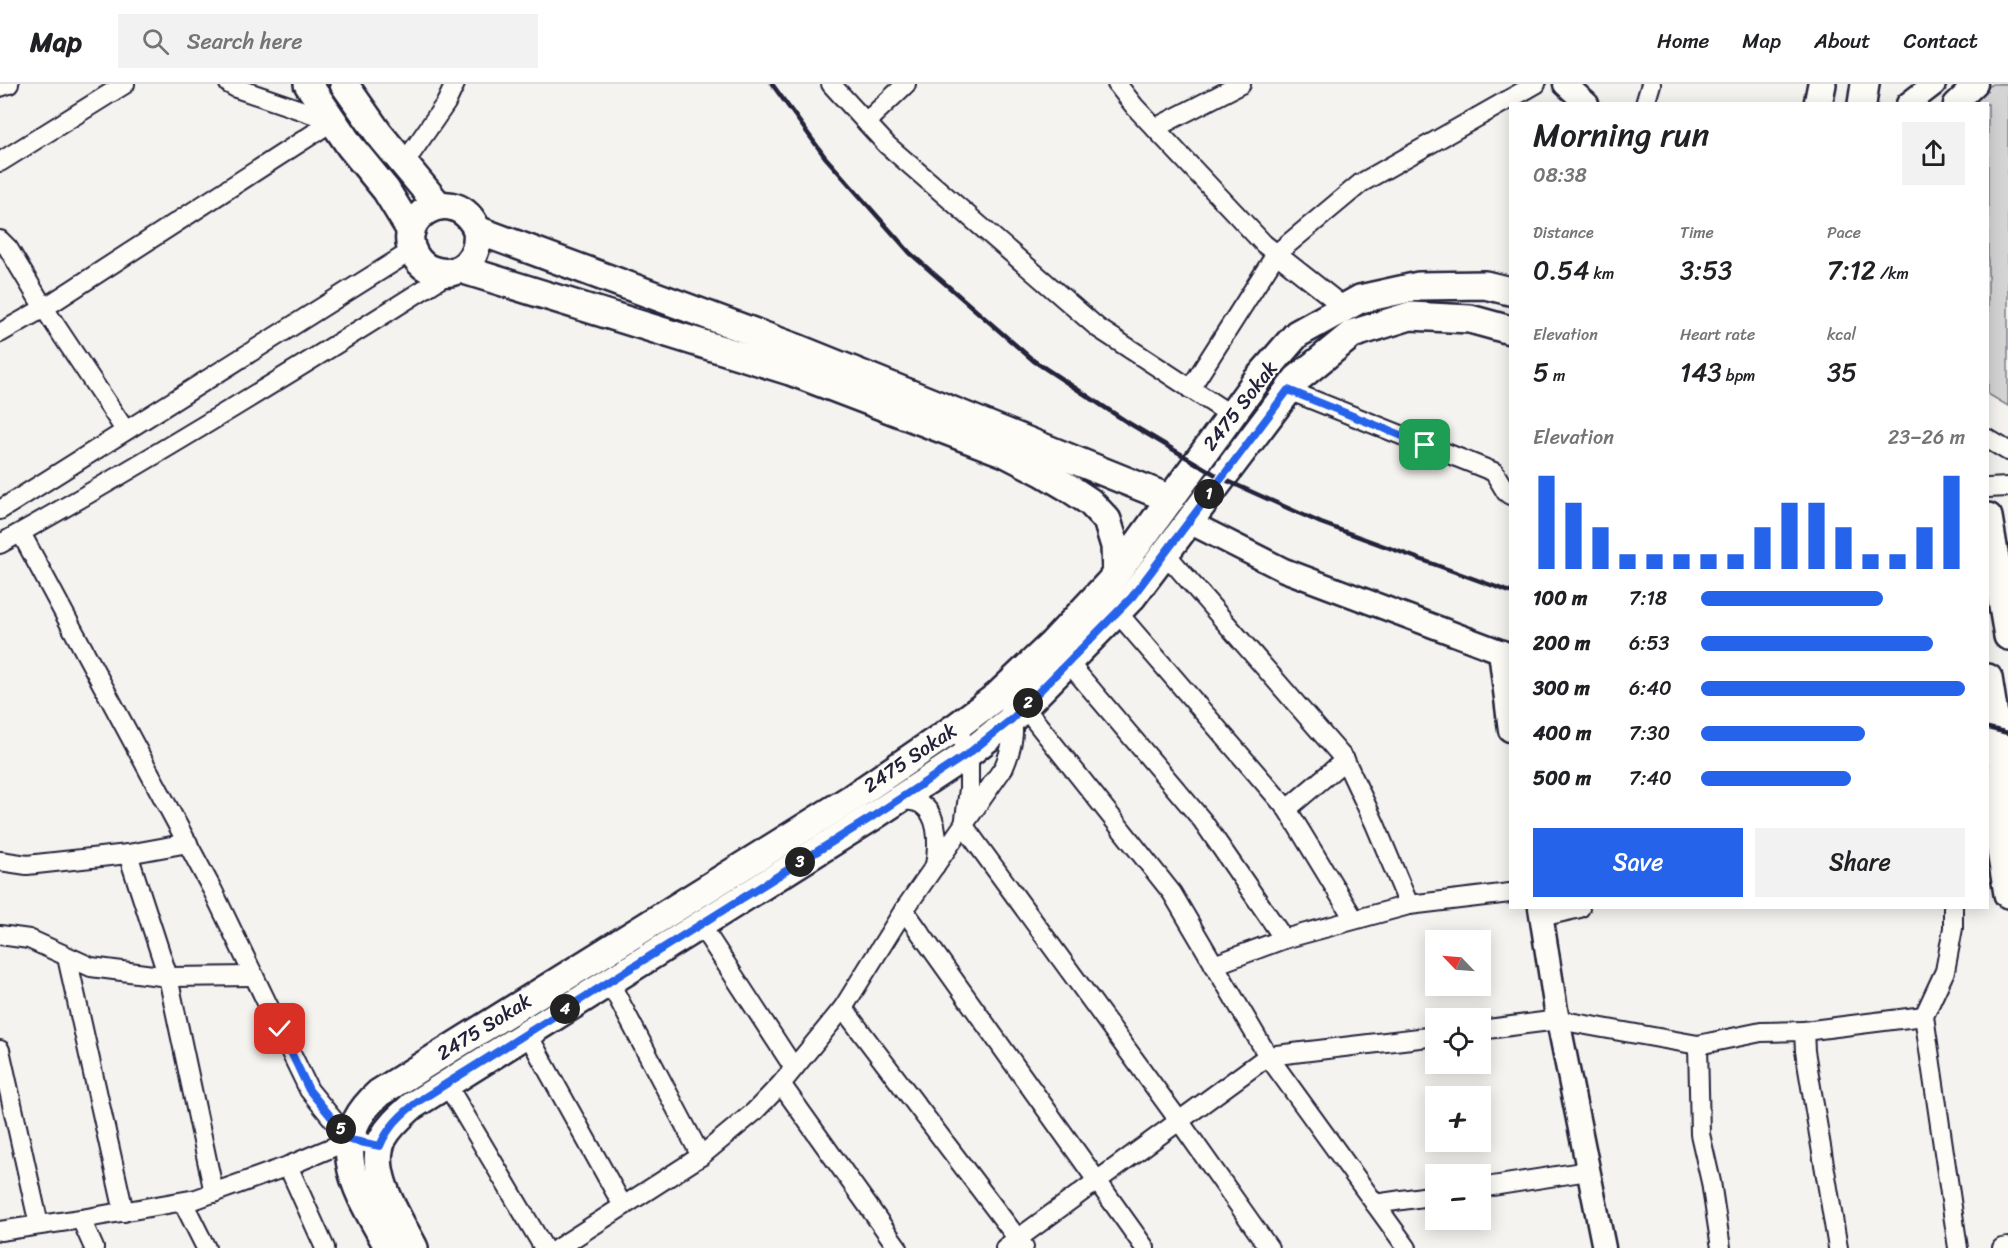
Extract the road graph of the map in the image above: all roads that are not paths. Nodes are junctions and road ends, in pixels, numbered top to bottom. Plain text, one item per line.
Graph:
1 (9, 84) edge
2 (125, 84) edge
3 (229, 84) edge
4 (308, 84) edge
5 (344, 84) edge
6 (455, 84) edge
7 (831, 84) edge
8 (906, 84) edge
9 (1117, 84) edge
10 (1241, 84) edge
11 (1536, 84) edge
12 (1564, 84) edge
13 (1651, 84) edge
14 (1822, 84) edge
15 (1865, 84) edge
16 (1934, 84) edge
17 (1976, 84) edge
18 (0, 87) edge
19 (1585, 102) edge
20 (1646, 102) edge
21 (1818, 102) edge
22 (1862, 102) edge
23 (1911, 102) edge
24 (1957, 102) edge
25 (333, 121) junction
26 (866, 122) junction
27 (1155, 128) junction
28 (0, 162) edge
29 (403, 165) junction
30 (439, 206) junction
31 (477, 230) junction
32 (0, 240) edge
33 (412, 241) junction
34 (1276, 254) junction
35 (456, 271) junction
36 (1509, 291) edge
37 (44, 308) junction
38 (1345, 308) junction
39 (1509, 330) edge
40 (0, 333) edge
41 (1190, 389) junction
42 (1288, 390) junction
43 (1231, 415) junction
44 (125, 430) junction
45 (1989, 439) edge
46 (2008, 451) edge
47 (2008, 487) edge
48 (1989, 488) edge
49 (1509, 494) edge
50 (1171, 498) junction
51 (0, 510) edge
52 (1189, 522) junction
53 (1989, 523) edge
54 (21, 532) junction
55 (0, 544) edge
56 (1165, 553) junction
57 (1116, 573) junction
58 (1118, 612) junction
59 (2008, 636) edge
60 (1505, 653) edge
61 (1068, 662) junction
62 (1989, 690) edge
63 (997, 696) junction
64 (1018, 713) junction
65 (1509, 715) edge
66 (956, 727) junction
67 (969, 753) junction
68 (1345, 760) junction
69 (2003, 772) junction
70 (1989, 795) edge
71 (2008, 798) edge
72 (897, 800) junction
73 (1287, 809) junction
74 (964, 826) junction
75 (188, 843) junction
76 (1989, 851) edge
77 (128, 854) junction
78 (0, 861) edge
79 (935, 867) junction
80 (2007, 890) edge
81 (1509, 893) edge
82 (1409, 905) junction
83 (1570, 909) edge
84 (1953, 909) edge
85 (904, 910) junction
86 (1540, 912) edge
87 (1354, 920) junction
88 (700, 924) junction
89 (0, 935) edge
90 (1284, 939) junction
91 (67, 957) junction
92 (1214, 965) junction
93 (254, 976) junction
94 (168, 977) junction
95 (609, 981) junction
96 (843, 1008) junction
97 (1924, 1016) junction
98 (1558, 1020) junction
99 (1491, 1029) edge
100 (1804, 1030) junction
101 (527, 1033) junction
102 (1425, 1037) edge
103 (1698, 1045) junction
104 (0, 1050) edge
105 (1268, 1056) junction
106 (794, 1068) junction
107 (446, 1083) junction
108 (781, 1083) junction
109 (1180, 1122) junction
110 (350, 1140) junction
111 (380, 1146) junction
112 (701, 1156) junction
113 (288, 1166) junction
114 (1588, 1171) junction
115 (1098, 1181) junction
116 (1491, 1186) edge
117 (214, 1193) junction
118 (1425, 1197) edge
119 (183, 1202) junction
120 (1375, 1204) junction
121 (623, 1206) junction
122 (124, 1212) junction
123 (81, 1219) junction
124 (39, 1225) junction
125 (0, 1231) edge
126 (1016, 1245) edge
127 (2008, 1247) edge
128 (94, 1248) edge
129 (206, 1248) edge
130 (325, 1248) edge
131 (389, 1248) edge
132 (414, 1248) edge
133 (544, 1248) edge
134 (558, 1248) edge
135 (898, 1248) edge
136 (1145, 1248) edge
137 (1269, 1248) edge
138 (1407, 1248) edge
139 (1604, 1248) edge
140 (1721, 1248) edge
141 (1838, 1248) edge
142 (1958, 1248) edge
143 (2002, 1248) edge

1 - 18 street
2 - 28 street
3 - 25 street
4 - 25 main road
5 - 29 main road
6 - 29 street
7 - 26 street
8 - 26 street
9 - 27 street
10 - 27 street
11 - 34 street
12 - 19 street
13 - 20 street
14 - 21 main road
15 - 22 main road
16 - 23 street
17 - 24 street
25 - 33 main road
25 - 37 street
26 - 41 street
27 - 34 street
29 - 30 main road
30 - 31 main road
30 - 33 main road
31 - 35 main road
31 - 50 main road
32 - 37 street
33 - 35 main road
33 - 44 street
34 - 38 street
34 - 41 street
35 - 54 street
35 - 57 main road
36 - 38 main road, 2475 Sokak
37 - 40 street
37 - 44 street
38 - 43 main road, 2475 Sokak
39 - 42 main road, 2475 Sokak
41 - 43 street
42 - 49 street
42 - 52 main road, 2475 Sokak
43 - 50 main road, 2475 Sokak
44 - 51 street
45 - 46 street
47 - 48 street
50 - 57 main road, 2475 Sokak
52 - 56 main road, 2475 Sokak
52 - 60 street
53 - 59 main road
54 - 55 street
54 - 75 street
56 - 58 main road, 2475 Sokak
56 - 68 street
57 - 63 main road, 2475 Sokak
58 - 61 main road, 2475 Sokak
58 - 73 street
60 - 65 street
61 - 64 main road, 2475 Sokak
61 - 90 street
62 - 69 main road
63 - 64 street
63 - 66 main road, 2475 Sokak
64 - 67 main road, 2475 Sokak
64 - 74 street
64 - 92 street
66 - 67 street
66 - 110 main road, 2475 Sokak
67 - 72 main road, 2475 Sokak
67 - 74 street
68 - 73 street
68 - 82 street
69 - 70 street
69 - 71 main road
69 - 80 main road
72 - 79 street
72 - 88 main road, 2475 Sokak
73 - 87 street
74 - 79 street
74 - 109 street
75 - 77 street
75 - 93 street
76 - 80 street
77 - 78 street
77 - 94 street
79 - 85 street
81 - 82 street
82 - 87 street
83 - 86 street
84 - 97 street
85 - 96 street
85 - 115 street
86 - 98 street
87 - 90 street
88 - 95 main road, 2475 Sokak
88 - 106 street
89 - 91 street
90 - 92 street
91 - 94 street
91 - 122 street
92 - 105 street
93 - 94 street
93 - 110 street
94 - 117 street
95 - 101 main road, 2475 Sokak
95 - 112 street
96 - 106 street
96 - 126 street
97 - 100 street
97 - 142 street
98 - 99 street
98 - 103 street
98 - 114 street
100 - 103 street
100 - 141 street
101 - 107 main road, 2475 Sokak
101 - 121 street
102 - 105 street
103 - 140 street
104 - 124 street
105 - 109 street
105 - 120 street
106 - 108 street
107 - 111 main road, 2475 Sokak
107 - 133 street
108 - 112 street
108 - 135 street
109 - 115 street
109 - 137 street
110 - 111 street
110 - 113 street
110 - 131 main road, 2475 Sokak
111 - 132 main road
112 - 121 street
113 - 117 street
113 - 130 street
114 - 116 street
114 - 139 street
115 - 126 street
115 - 136 street
117 - 119 street
118 - 120 street
119 - 122 street
119 - 129 street
120 - 138 street
121 - 134 street
122 - 123 street
123 - 124 street
123 - 128 street
124 - 125 street
127 - 143 street

